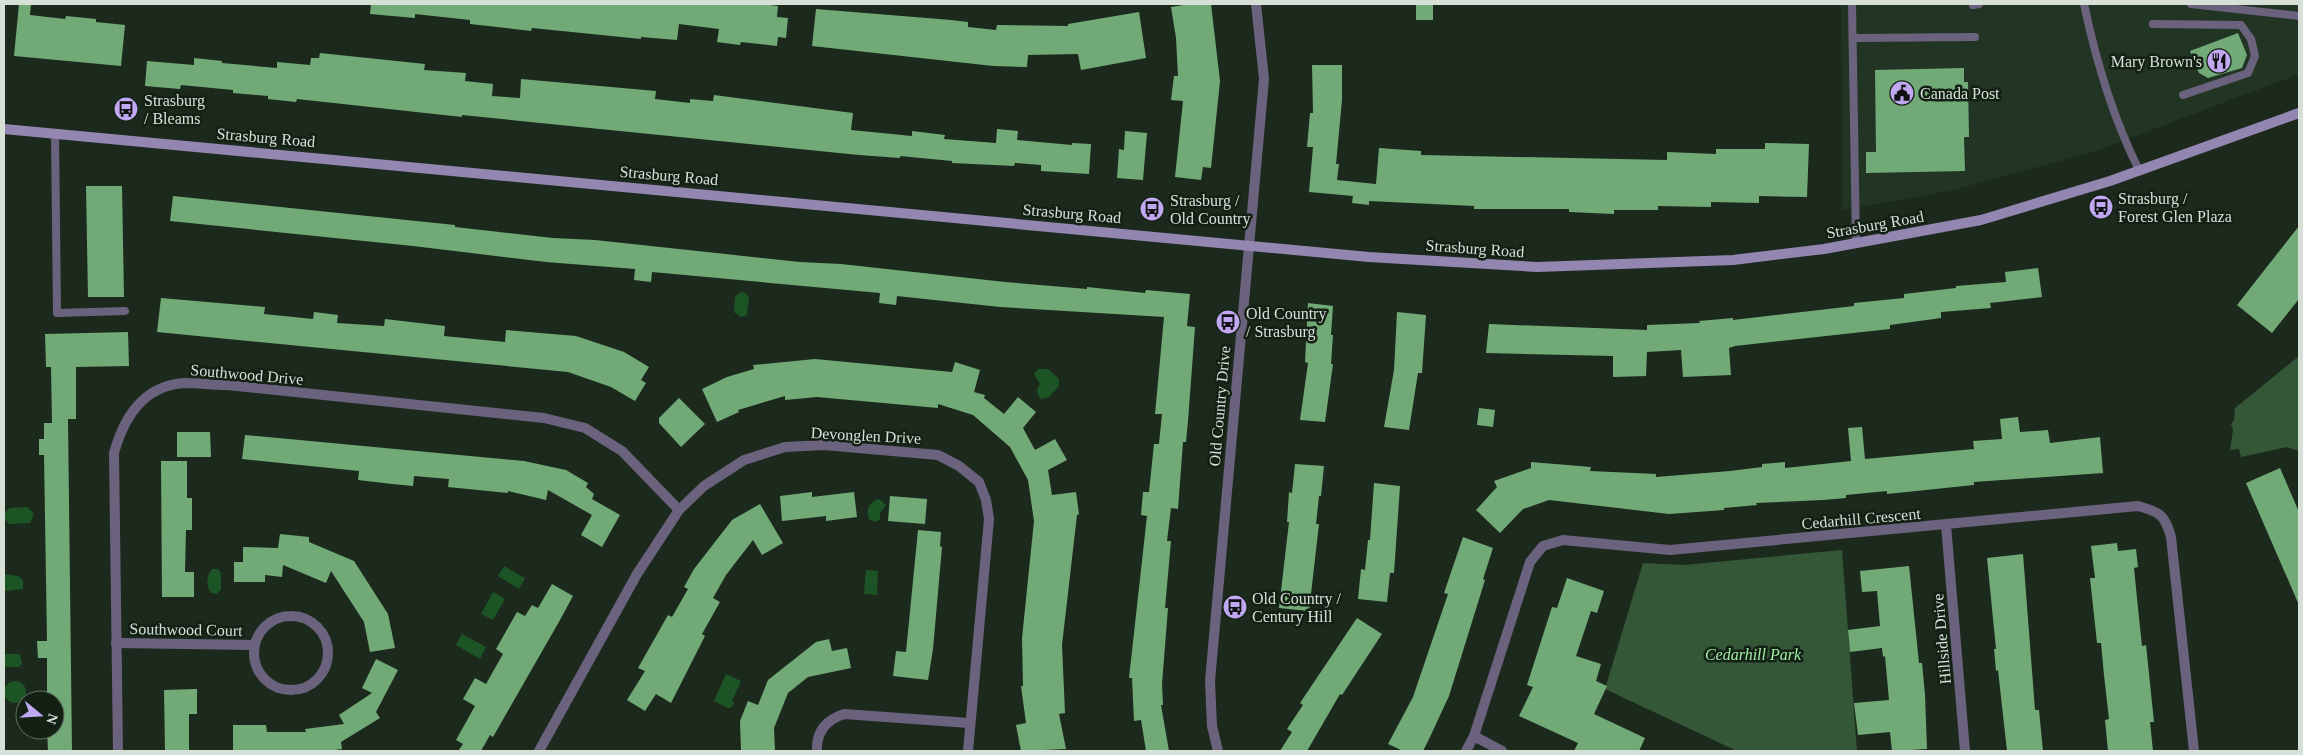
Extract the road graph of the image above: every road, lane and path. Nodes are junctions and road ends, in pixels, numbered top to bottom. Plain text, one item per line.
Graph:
1 (1256, 4) edge
2 (1852, 4) edge
3 (2084, 4) edge
4 (2191, 4) edge
5 (2299, 16) edge
6 (2153, 24) dead end
7 (1975, 37) dead end
8 (1853, 38) junction
9 (2183, 95) dead end
10 (2299, 112) edge
11 (4, 129) edge
12 (55, 134) junction
13 (2139, 170) junction
14 (1248, 244) junction
15 (1856, 244) junction
16 (125, 311) dead end
17 (679, 510) junction
18 (1946, 525) junction
19 (116, 643) junction
20 (254, 645) junction
21 (969, 723) junction
22 (1474, 736) junction
23 (118, 751) edge
24 (539, 751) edge
25 (817, 751) edge
26 (968, 751) edge
27 (1218, 751) edge
28 (1466, 751) edge
29 (1502, 751) edge
30 (1965, 751) edge
31 (2194, 751) edge

1 - 14 street, Old Country Drive
2 - 8 lane
3 - 13 lane
4 - 5 lane
6 - 9 lane
7 - 8 lane
8 - 15 lane
10 - 13 street, Strasburg Road
11 - 12 street, Strasburg Road
12 - 14 street, Strasburg Road
12 - 16 lane
13 - 15 street, Strasburg Road
14 - 15 street, Strasburg Road
14 - 27 street, Old Country Drive
17 - 19 street, Southwood Drive
17 - 21 street, Devonglen Drive
17 - 24 street, Devonglen Drive
18 - 22 street, Cedarhill Crescent
18 - 30 street, Hillside Drive
18 - 31 street, Cedarhill Crescent
19 - 20 street, Southwood Court
19 - 23 street, Southwood Drive
20 - 20 street, Southwood Court
21 - 25 street
21 - 26 street, Devonglen Drive
22 - 28 street, Cedarhill Crescent
22 - 29 street

